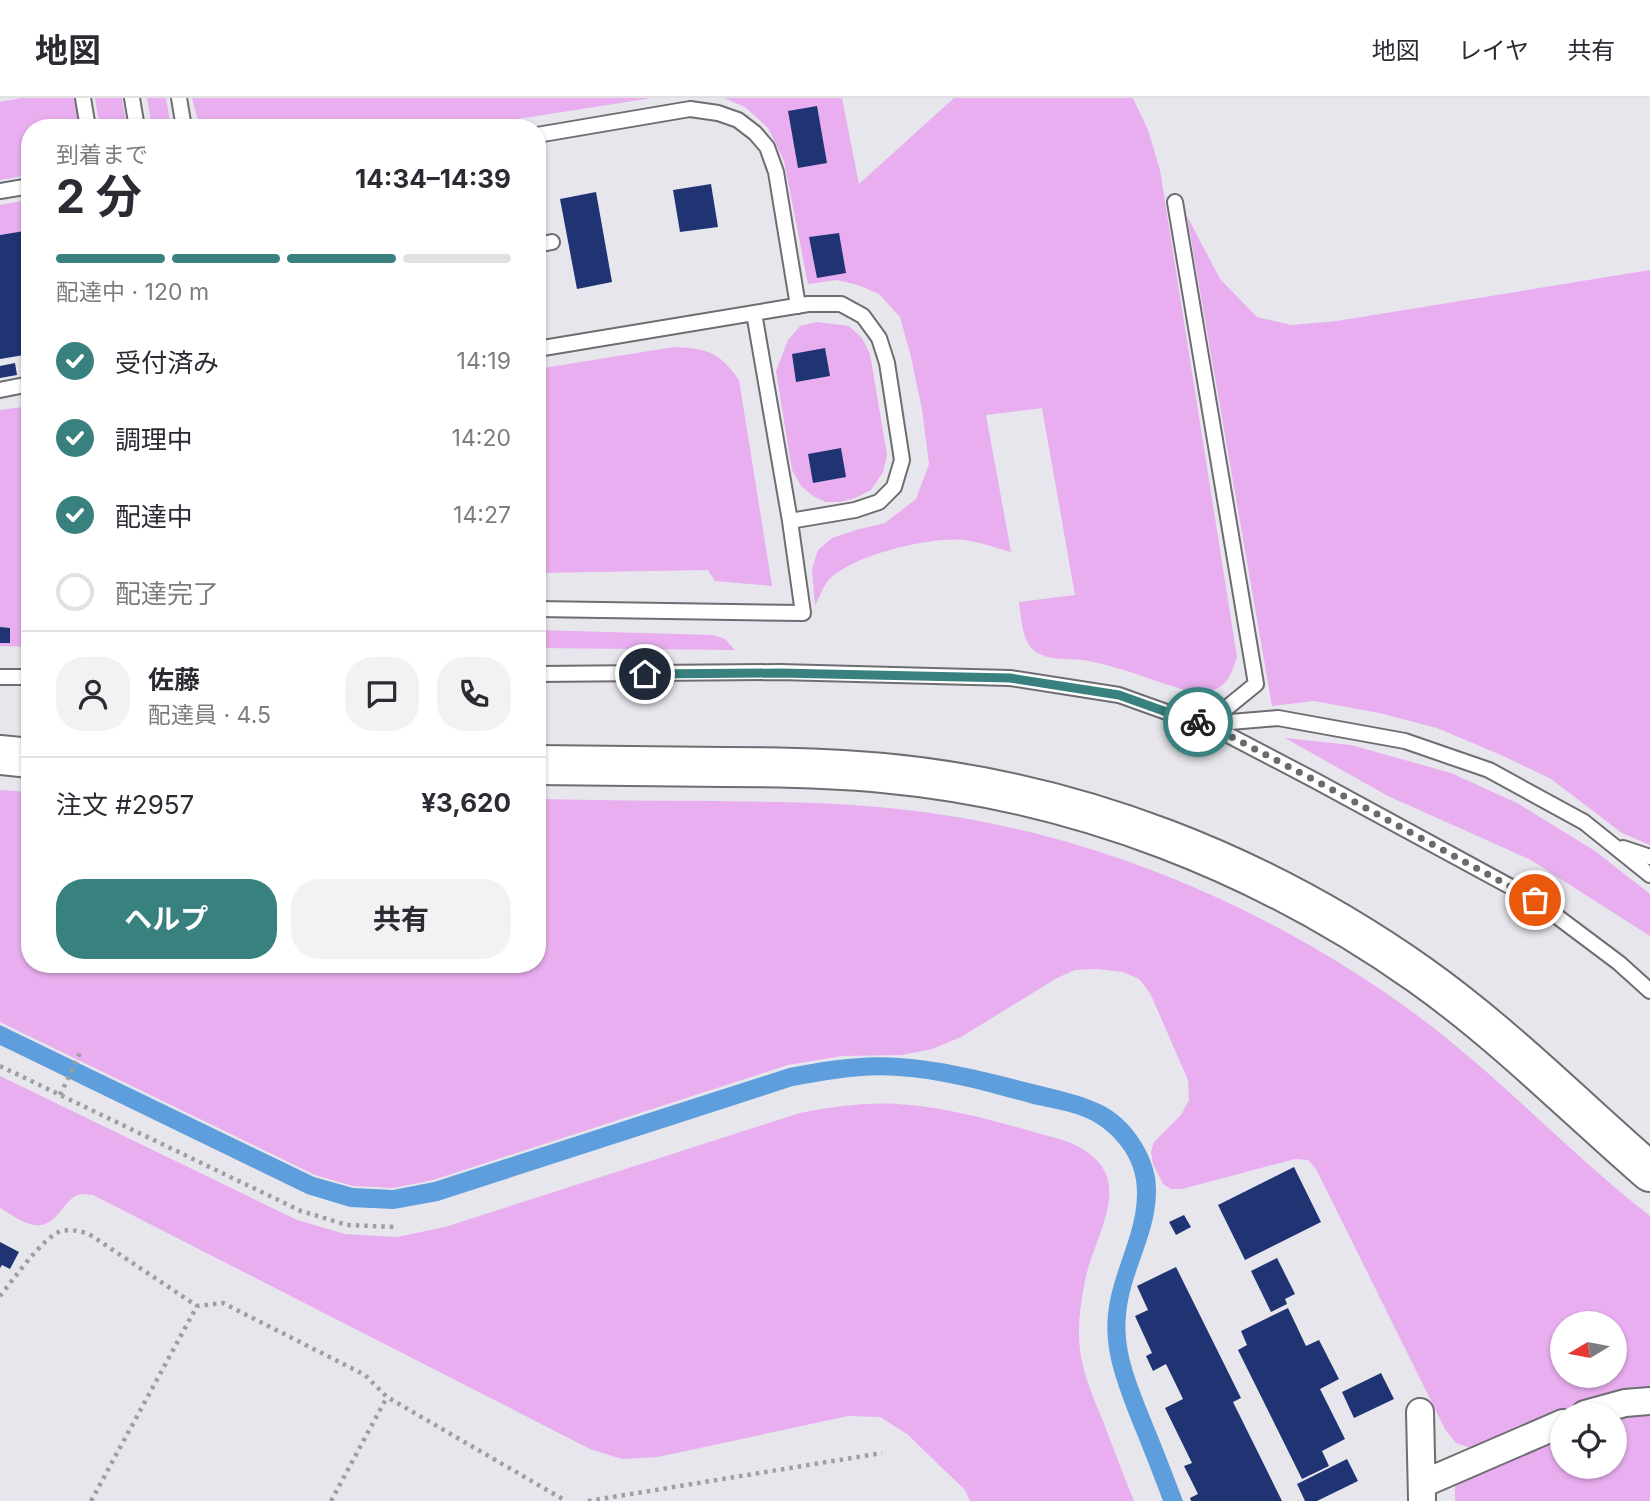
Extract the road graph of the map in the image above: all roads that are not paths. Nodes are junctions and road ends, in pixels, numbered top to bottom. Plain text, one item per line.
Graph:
1 (83, 98) edge
2 (132, 98) edge
3 (179, 98) edge
4 (86, 119) edge
5 (136, 119) edge
6 (182, 119) edge
7 (546, 134) edge
8 (21, 188) edge
9 (0, 191) edge
10 (1175, 202) dead end
11 (797, 306) junction
12 (754, 313) junction
13 (546, 348) edge
14 (21, 386) edge
15 (0, 390) edge
16 (790, 521) junction
17 (546, 609) edge
18 (546, 674) edge
19 (0, 677) edge
20 (21, 677) edge
21 (1207, 724) junction
22 (0, 755) edge
23 (21, 757) edge
24 (546, 765) edge
25 (1611, 844) junction
26 (1650, 857) edge
27 (1650, 875) edge
28 (1650, 991) edge
29 (1650, 1172) edge
30 (1650, 1401) edge
31 (1627, 1403) edge
32 (1420, 1412) dead end
33 (1550, 1429) edge
34 (1422, 1493) edge

1 - 4 lane
2 - 5 lane
3 - 6 lane
7 - 11 lane
8 - 9 lane
10 - 21 lane
11 - 12 lane
11 - 16 lane
12 - 13 lane
12 - 16 lane
14 - 15 lane
16 - 17 lane
18 - 21 lane
19 - 20 lane
21 - 25 lane
21 - 28 lane
22 - 23 street
24 - 29 street
25 - 26 lane
25 - 27 lane
30 - 31 street
32 - 34 street
33 - 34 street

